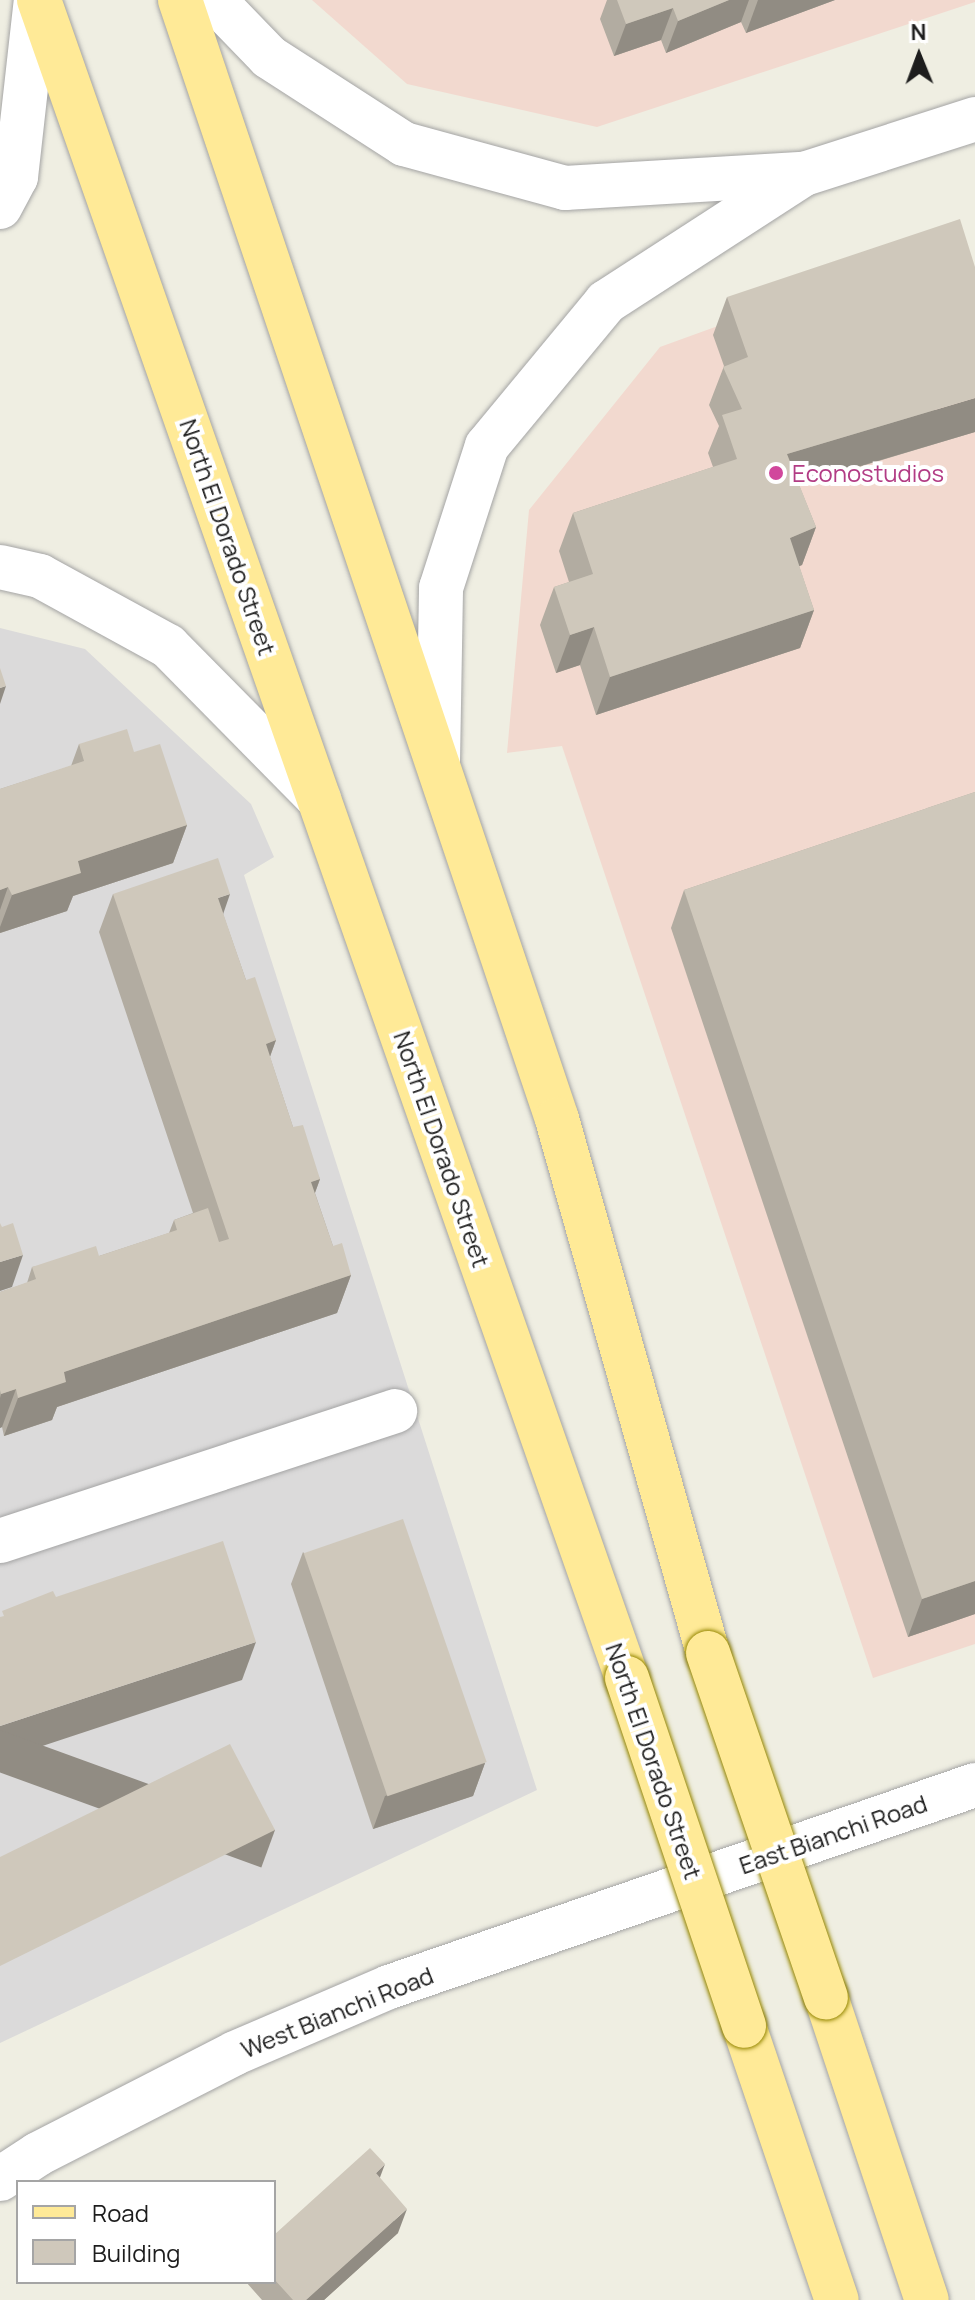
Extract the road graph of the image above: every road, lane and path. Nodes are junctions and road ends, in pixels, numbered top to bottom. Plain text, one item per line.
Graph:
1 (37, 0) edge
2 (180, 0) edge
3 (214, 0) edge
4 (975, 119) edge
5 (804, 174) junction
6 (0, 207) edge
7 (0, 567) edge
8 (438, 765) junction
9 (319, 799) junction
10 (395, 1411) dead end
11 (0, 1541) edge
12 (975, 1785) edge
13 (690, 1882) joint
14 (0, 2179) edge
15 (837, 2300) edge
16 (927, 2300) edge

1 - 6 street
1 - 9 main road, North El Dorado Street
2 - 8 main road
3 - 5 street
4 - 5 street
5 - 8 street
7 - 9 street
8 - 16 main road, bridge
9 - 15 main road, North El Dorado Street, bridge
10 - 11 street
12 - 13 street, East Bianchi Road
13 - 14 street, West Bianchi Road

